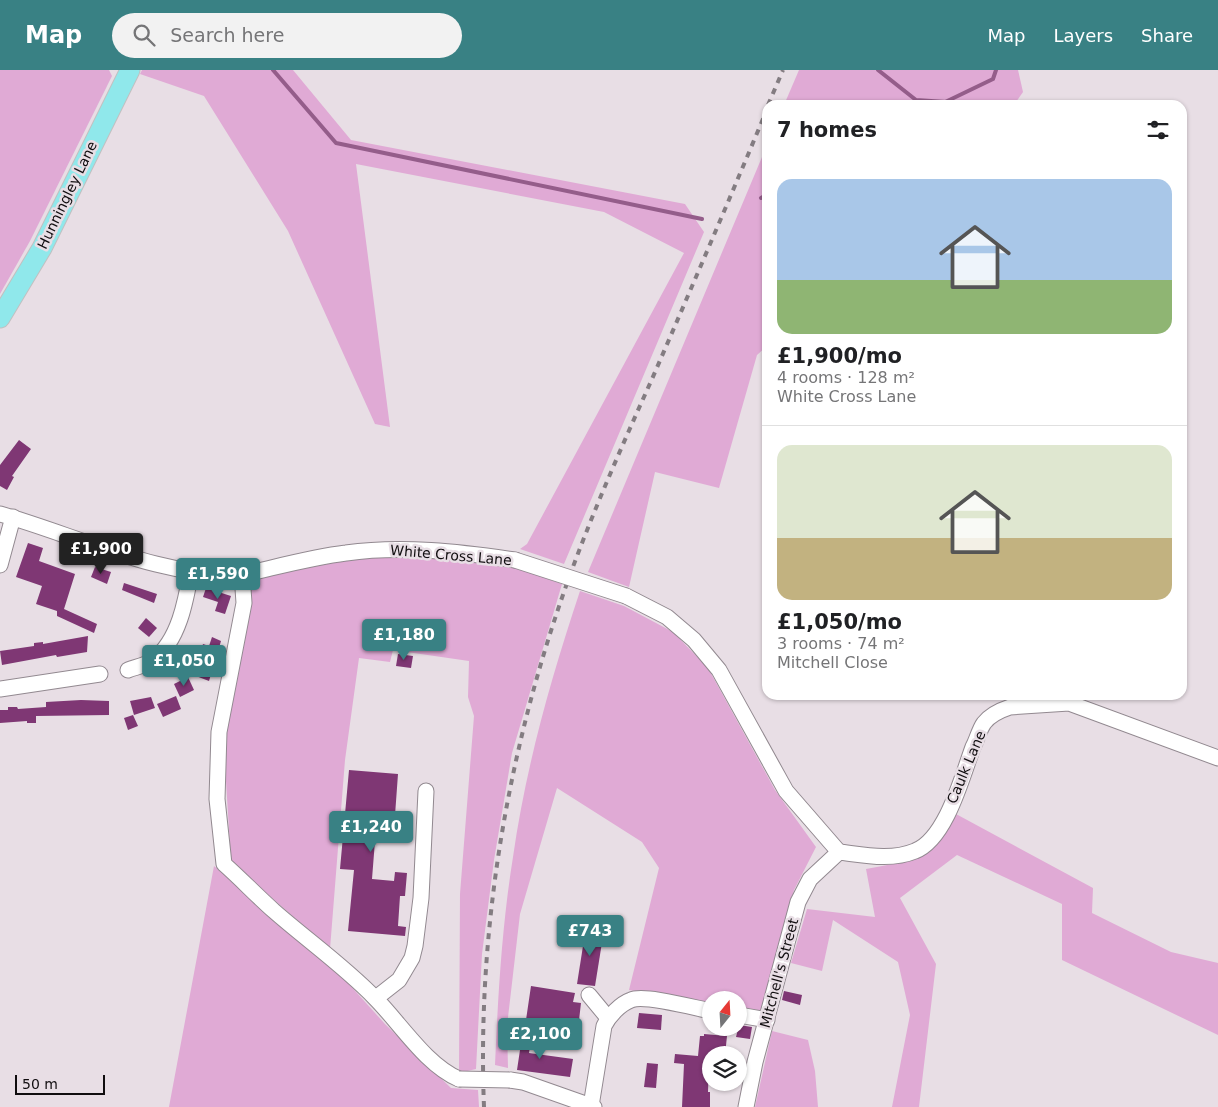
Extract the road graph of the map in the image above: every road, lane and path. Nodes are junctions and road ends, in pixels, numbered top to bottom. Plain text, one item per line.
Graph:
1 (125, 72) edge
2 (0, 318) edge
3 (6, 516) edge
4 (0, 565) edge
5 (191, 571) junction
6 (242, 574) junction
7 (128, 670) dead end
8 (100, 674) dead end
9 (0, 689) edge
10 (1218, 758) edge
11 (426, 790) dead end
12 (840, 852) junction
13 (589, 995) dead end
14 (376, 998) junction
15 (702, 1009) edge
16 (748, 1017) edge
17 (608, 1018) junction
18 (767, 1020) junction
19 (593, 1106) edge
20 (746, 1107) edge

1 - 2 main road, Hunningley Lane
3 - 4 street
3 - 5 street, White Cross Lane
5 - 6 street, White Cross Lane
5 - 7 street
6 - 12 street, White Cross Lane, bridge
6 - 14 street
8 - 9 street
10 - 12 street, Caulk Lane
11 - 14 street
12 - 18 street, Mitchell's Street
13 - 17 street
14 - 19 street, bridge
15 - 17 street
16 - 18 street
17 - 19 street
18 - 20 street, Mitchell's Street

